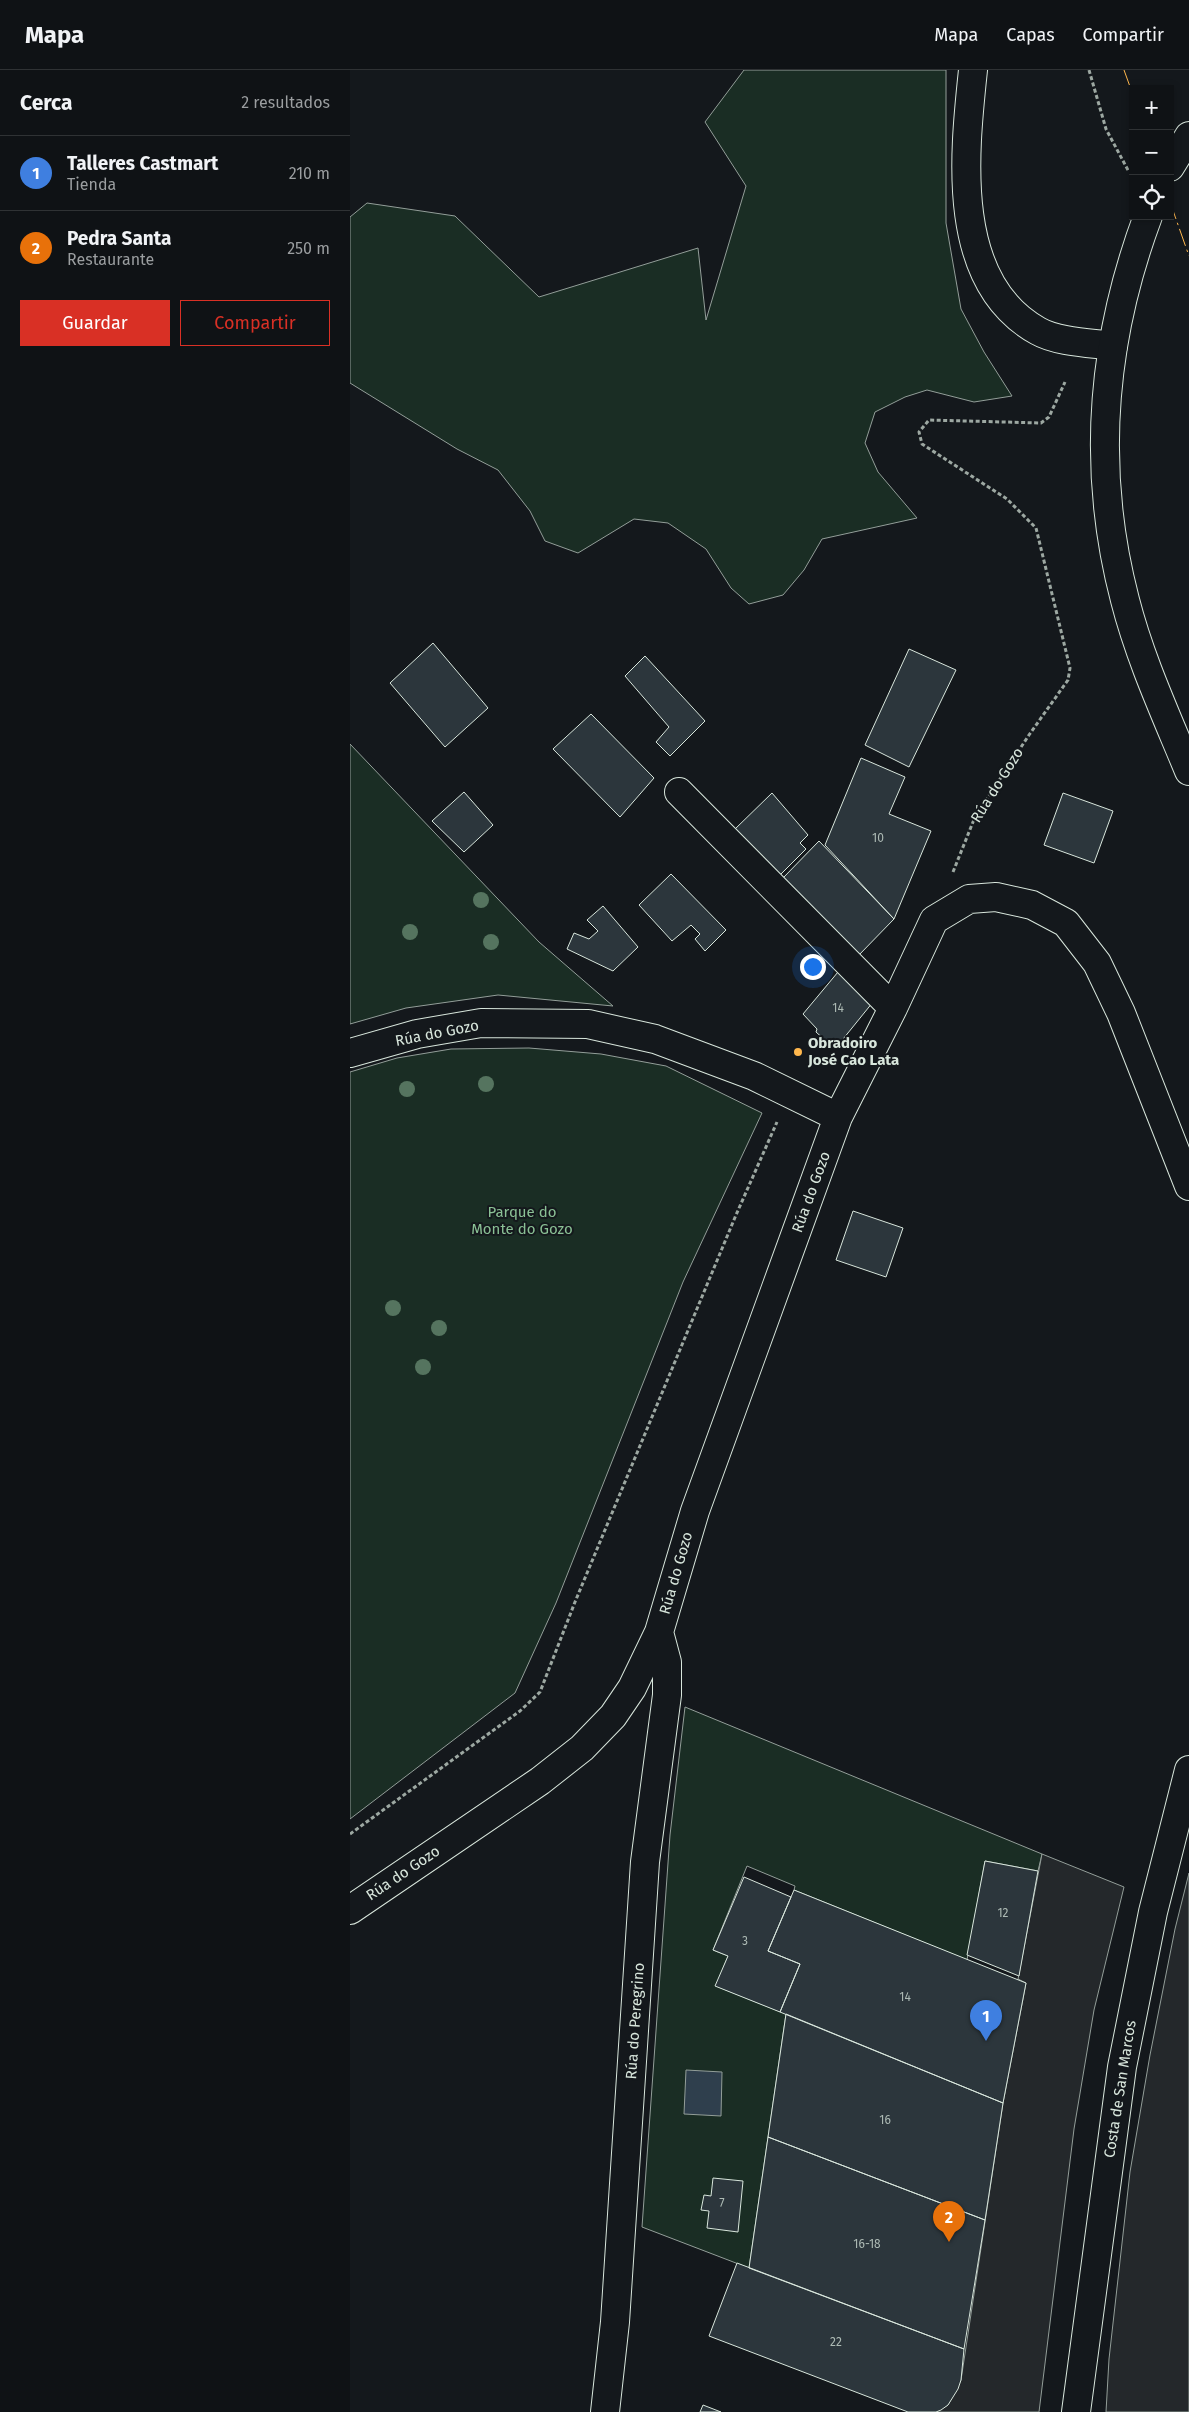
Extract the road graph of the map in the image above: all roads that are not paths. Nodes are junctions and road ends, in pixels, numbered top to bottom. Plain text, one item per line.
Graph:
1 (973, 70) edge
2 (1147, 220) edge
3 (1113, 346) junction
4 (1189, 771) edge
5 (679, 792) dead end
6 (893, 1008) junction
7 (350, 1053) edge
8 (838, 1117) junction
9 (1189, 1186) edge
10 (660, 1632) junction
11 (1189, 1770) edge
12 (350, 1910) edge
13 (605, 2412) edge
14 (1076, 2412) edge

1 - 3 street
2 - 3 street
3 - 4 street
5 - 6 street
6 - 8 street, Rúa do Gozo
6 - 9 street, Rúa do Gozo
7 - 8 street, Rúa do Gozo
8 - 10 street, Rúa do Gozo
10 - 12 street, Rúa do Gozo
10 - 13 street, Rúa do Peregrino
11 - 14 street, Costa de San Marcos

